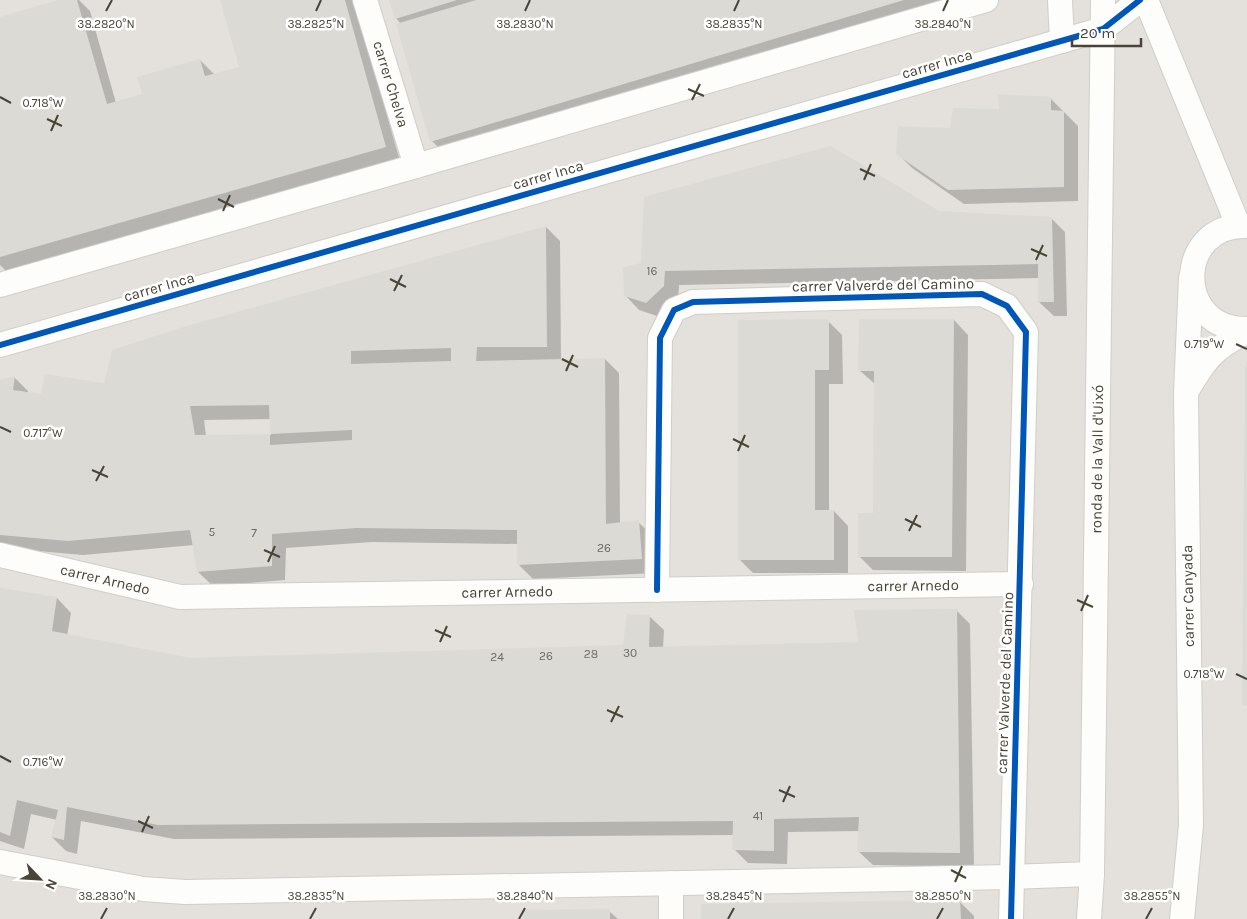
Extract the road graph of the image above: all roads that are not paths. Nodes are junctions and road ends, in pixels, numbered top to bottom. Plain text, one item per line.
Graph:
1 (365, 0) edge
2 (986, 0) edge
3 (1060, 0) edge
4 (1103, 0) edge
5 (1140, 0) edge
6 (1146, 0) edge
7 (1103, 29) junction
8 (1062, 41) junction
9 (416, 166) junction
10 (1242, 226) edge
11 (1191, 278) junction
12 (0, 285) edge
13 (1247, 331) edge
14 (0, 345) edge
15 (1186, 393) junction
16 (0, 555) edge
17 (1021, 584) junction
18 (657, 590) junction
19 (0, 862) edge
20 (1092, 874) junction
21 (1011, 877) junction
22 (671, 883) junction
23 (671, 919) edge
24 (1011, 919) edge
25 (1089, 919) edge
26 (1182, 919) edge

1 - 9 street, carrer Chelva
2 - 9 street
3 - 8 street
4 - 7 street, ronda de la Vall d'Uixó
5 - 7 street
6 - 10 street
7 - 8 street, carrer Inca
7 - 20 street, ronda de la Vall d'Uixó
8 - 14 street, carrer Inca
9 - 12 street
10 - 11 street, carrer Canyada
11 - 13 street
11 - 15 street, carrer Canyada
13 - 15 street
15 - 26 street, carrer Canyada
16 - 18 street, carrer Arnedo
17 - 18 street, carrer Arnedo
17 - 18 street, carrer Valverde del Camino
17 - 21 street, carrer Valverde del Camino
19 - 22 street
20 - 21 street
20 - 25 street, ronda de la Vall d'Uixó
21 - 22 street
21 - 24 street, carrer Valverde del Camino
22 - 23 street

